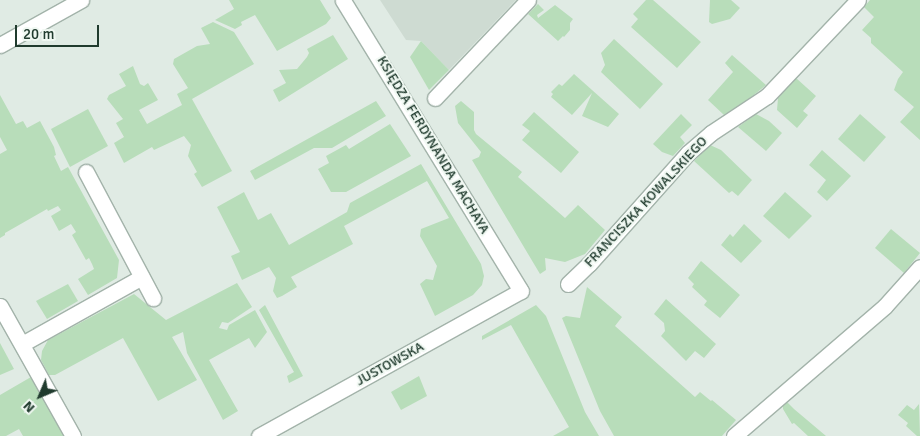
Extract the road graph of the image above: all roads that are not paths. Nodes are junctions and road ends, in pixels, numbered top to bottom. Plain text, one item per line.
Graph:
1 (81, 0) edge
2 (343, 0) edge
3 (528, 0) edge
4 (858, 0) edge
5 (0, 45) edge
6 (435, 98) dead end
7 (86, 172) dead end
8 (920, 267) edge
9 (142, 277) junction
10 (568, 284) dead end
11 (521, 290) joint
12 (153, 298) dead end
13 (0, 306) edge
14 (22, 344) junction
15 (73, 436) edge
16 (259, 436) edge
17 (734, 436) edge

1 - 5 street
2 - 11 street, KSIĘDZA FERDYNANDA MACHAYA
3 - 6 street
4 - 10 street, FRANCISZKA KOWALSKIEGO
7 - 9 street
8 - 17 street
9 - 12 street
9 - 14 street
11 - 16 street, JUSTOWSKA
13 - 14 street
14 - 15 street

